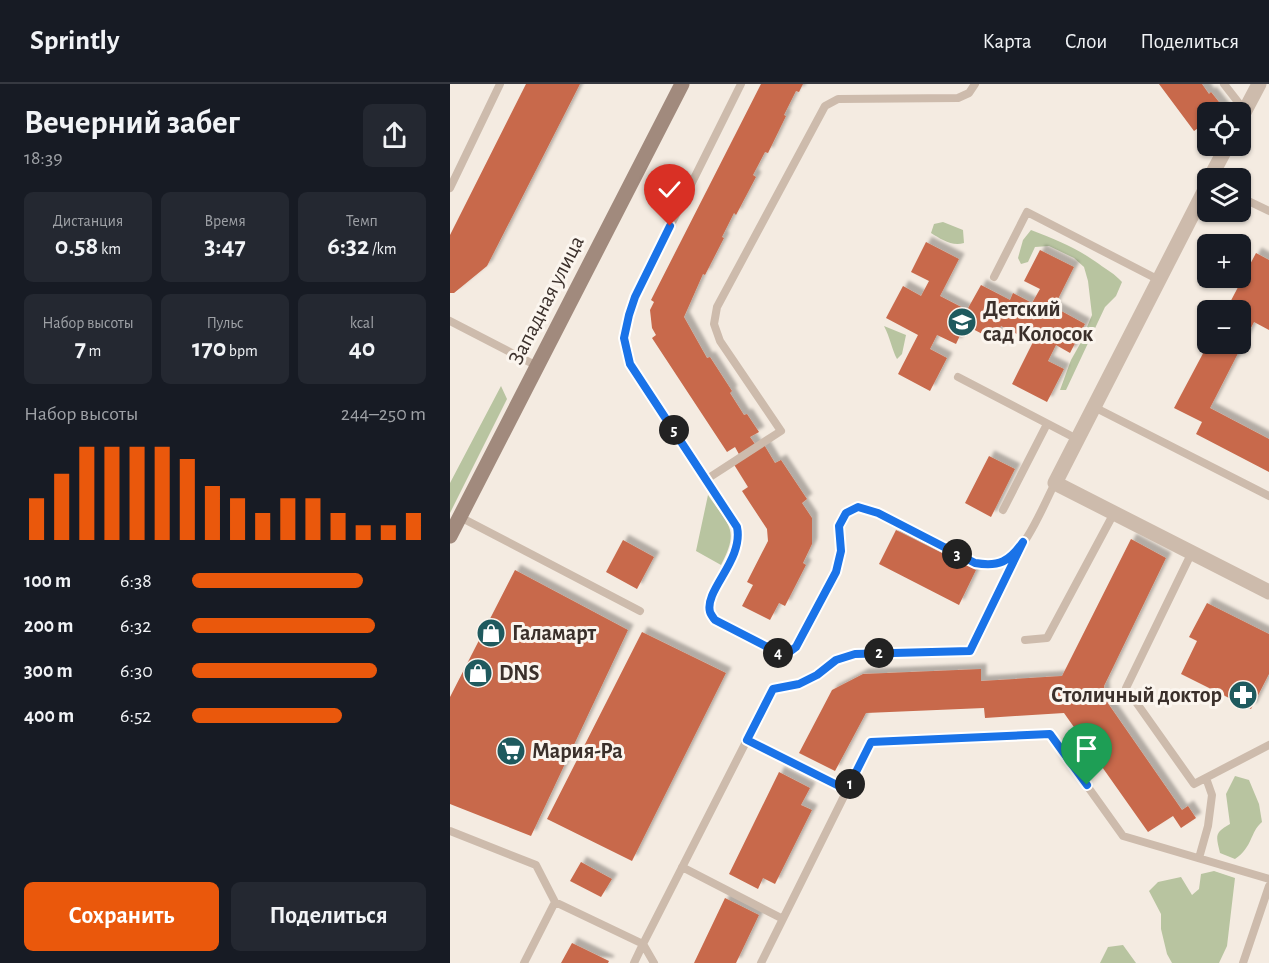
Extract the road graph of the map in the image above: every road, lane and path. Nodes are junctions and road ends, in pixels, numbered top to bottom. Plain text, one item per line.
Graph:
1 (500, 84) edge
2 (682, 84) edge
3 (741, 84) edge
4 (975, 84) edge
5 (1224, 84) edge
6 (1259, 84) edge
7 (1235, 102) edge
8 (1250, 102) edge
9 (450, 188) edge
10 (1251, 201) edge
11 (1197, 205) edge
12 (1268, 207) edge
13 (994, 277) dead end
14 (1158, 280) junction
15 (450, 321) edge
16 (537, 366) junction
17 (958, 376) dead end
18 (1094, 407) junction
19 (1047, 424) junction
20 (1077, 439) junction
21 (707, 479) junction
22 (1055, 483) junction
23 (1269, 496) edge
24 (1003, 510) dead end
25 (1114, 513) junction
26 (460, 517) junction
27 (450, 535) edge
28 (1023, 542) junction
29 (1192, 552) junction
30 (1269, 592) edge
31 (640, 611) dead end
32 (1025, 640) dead end
33 (747, 740) junction
34 (1269, 745) edge
35 (1206, 778) junction
36 (847, 790) junction
37 (450, 831) edge
38 (1199, 858) junction
39 (682, 867) junction
40 (1269, 879) edge
41 (1269, 886) edge
42 (555, 902) junction
43 (783, 919) junction
44 (643, 944) junction
45 (524, 963) edge
46 (634, 963) edge
47 (654, 963) edge
48 (761, 963) edge
49 (1243, 963) edge

1 - 9 lane
2 - 16 street, Западная улица
3 - 21 lane
4 - 21 lane
5 - 7 lane
6 - 8 street
10 - 12 lane
11 - 14 street
13 - 14 lane
14 - 18 street
15 - 16 lane
16 - 26 street, Западная улица
17 - 19 lane
18 - 20 street
18 - 23 lane
19 - 20 lane
19 - 24 lane
20 - 22 street
21 - 28 lane
22 - 25 street
22 - 28 lane
25 - 29 street
25 - 32 lane
26 - 27 street, Западная улица
26 - 31 lane
28 - 33 lane
29 - 30 street
29 - 35 lane
33 - 36 lane
33 - 39 lane
34 - 35 lane
35 - 38 lane
36 - 38 lane
36 - 43 lane
37 - 42 lane
38 - 40 lane
39 - 43 lane
39 - 44 lane
41 - 49 lane
42 - 44 lane
42 - 45 lane
43 - 48 lane
44 - 46 lane
44 - 47 lane

